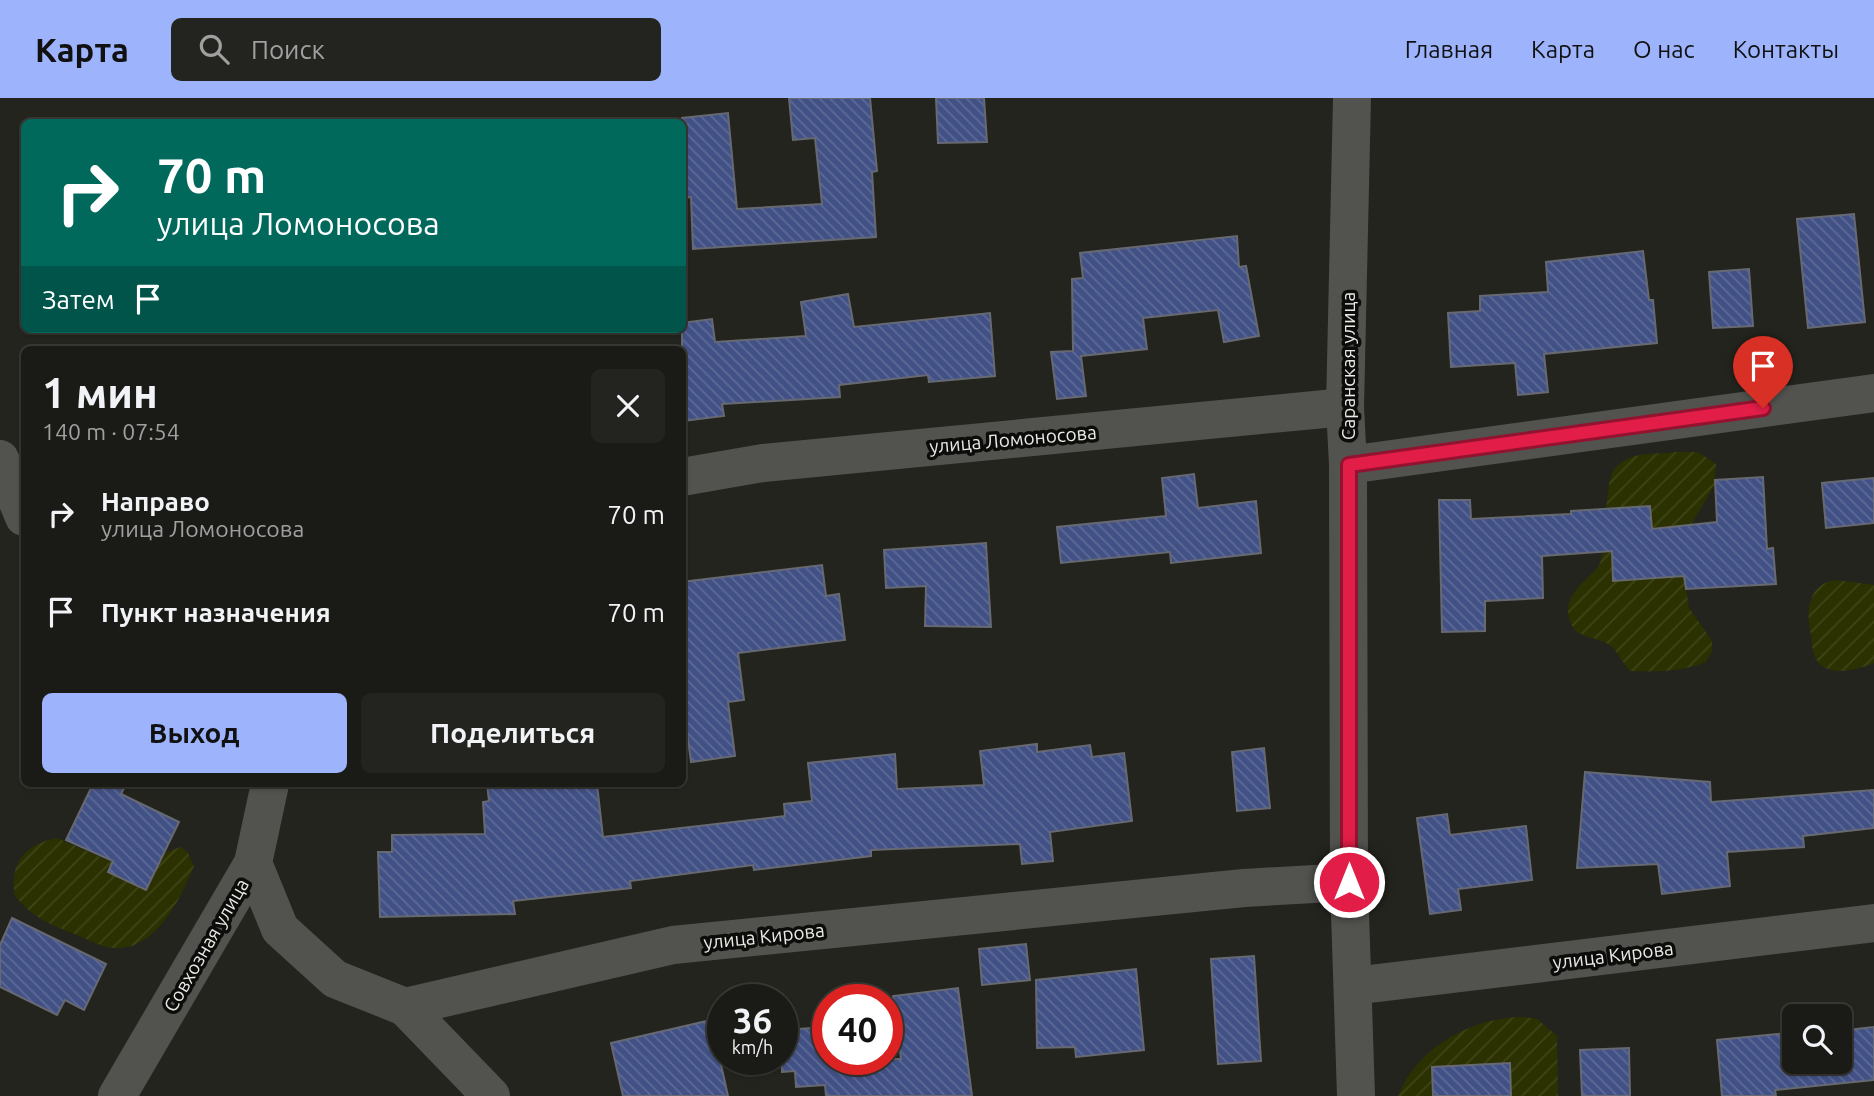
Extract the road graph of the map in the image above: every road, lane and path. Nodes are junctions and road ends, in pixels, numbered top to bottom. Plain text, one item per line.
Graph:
1 (1352, 98) edge
2 (1874, 393) edge
3 (1345, 407) junction
4 (0, 459) edge
5 (1349, 465) junction
6 (686, 476) edge
7 (21, 510) edge
8 (270, 787) edge
9 (254, 863) junction
10 (1349, 882) junction
11 (1874, 923) edge
12 (1353, 986) junction
13 (405, 1007) junction
14 (117, 1096) edge
15 (491, 1096) edge
16 (1356, 1096) edge

1 - 3 street, Саранская улица
2 - 5 street
3 - 5 street, Саранская улица
3 - 6 street, улица Ломоносова
4 - 7 street
5 - 10 street, Саранская улица
8 - 9 street, Совхозная улица
9 - 13 street
9 - 14 street, Совхозная улица
10 - 12 street, Саранская улица
10 - 13 street, улица Кирова
11 - 12 street, улица Кирова
12 - 16 street, Саранская улица
13 - 15 street

